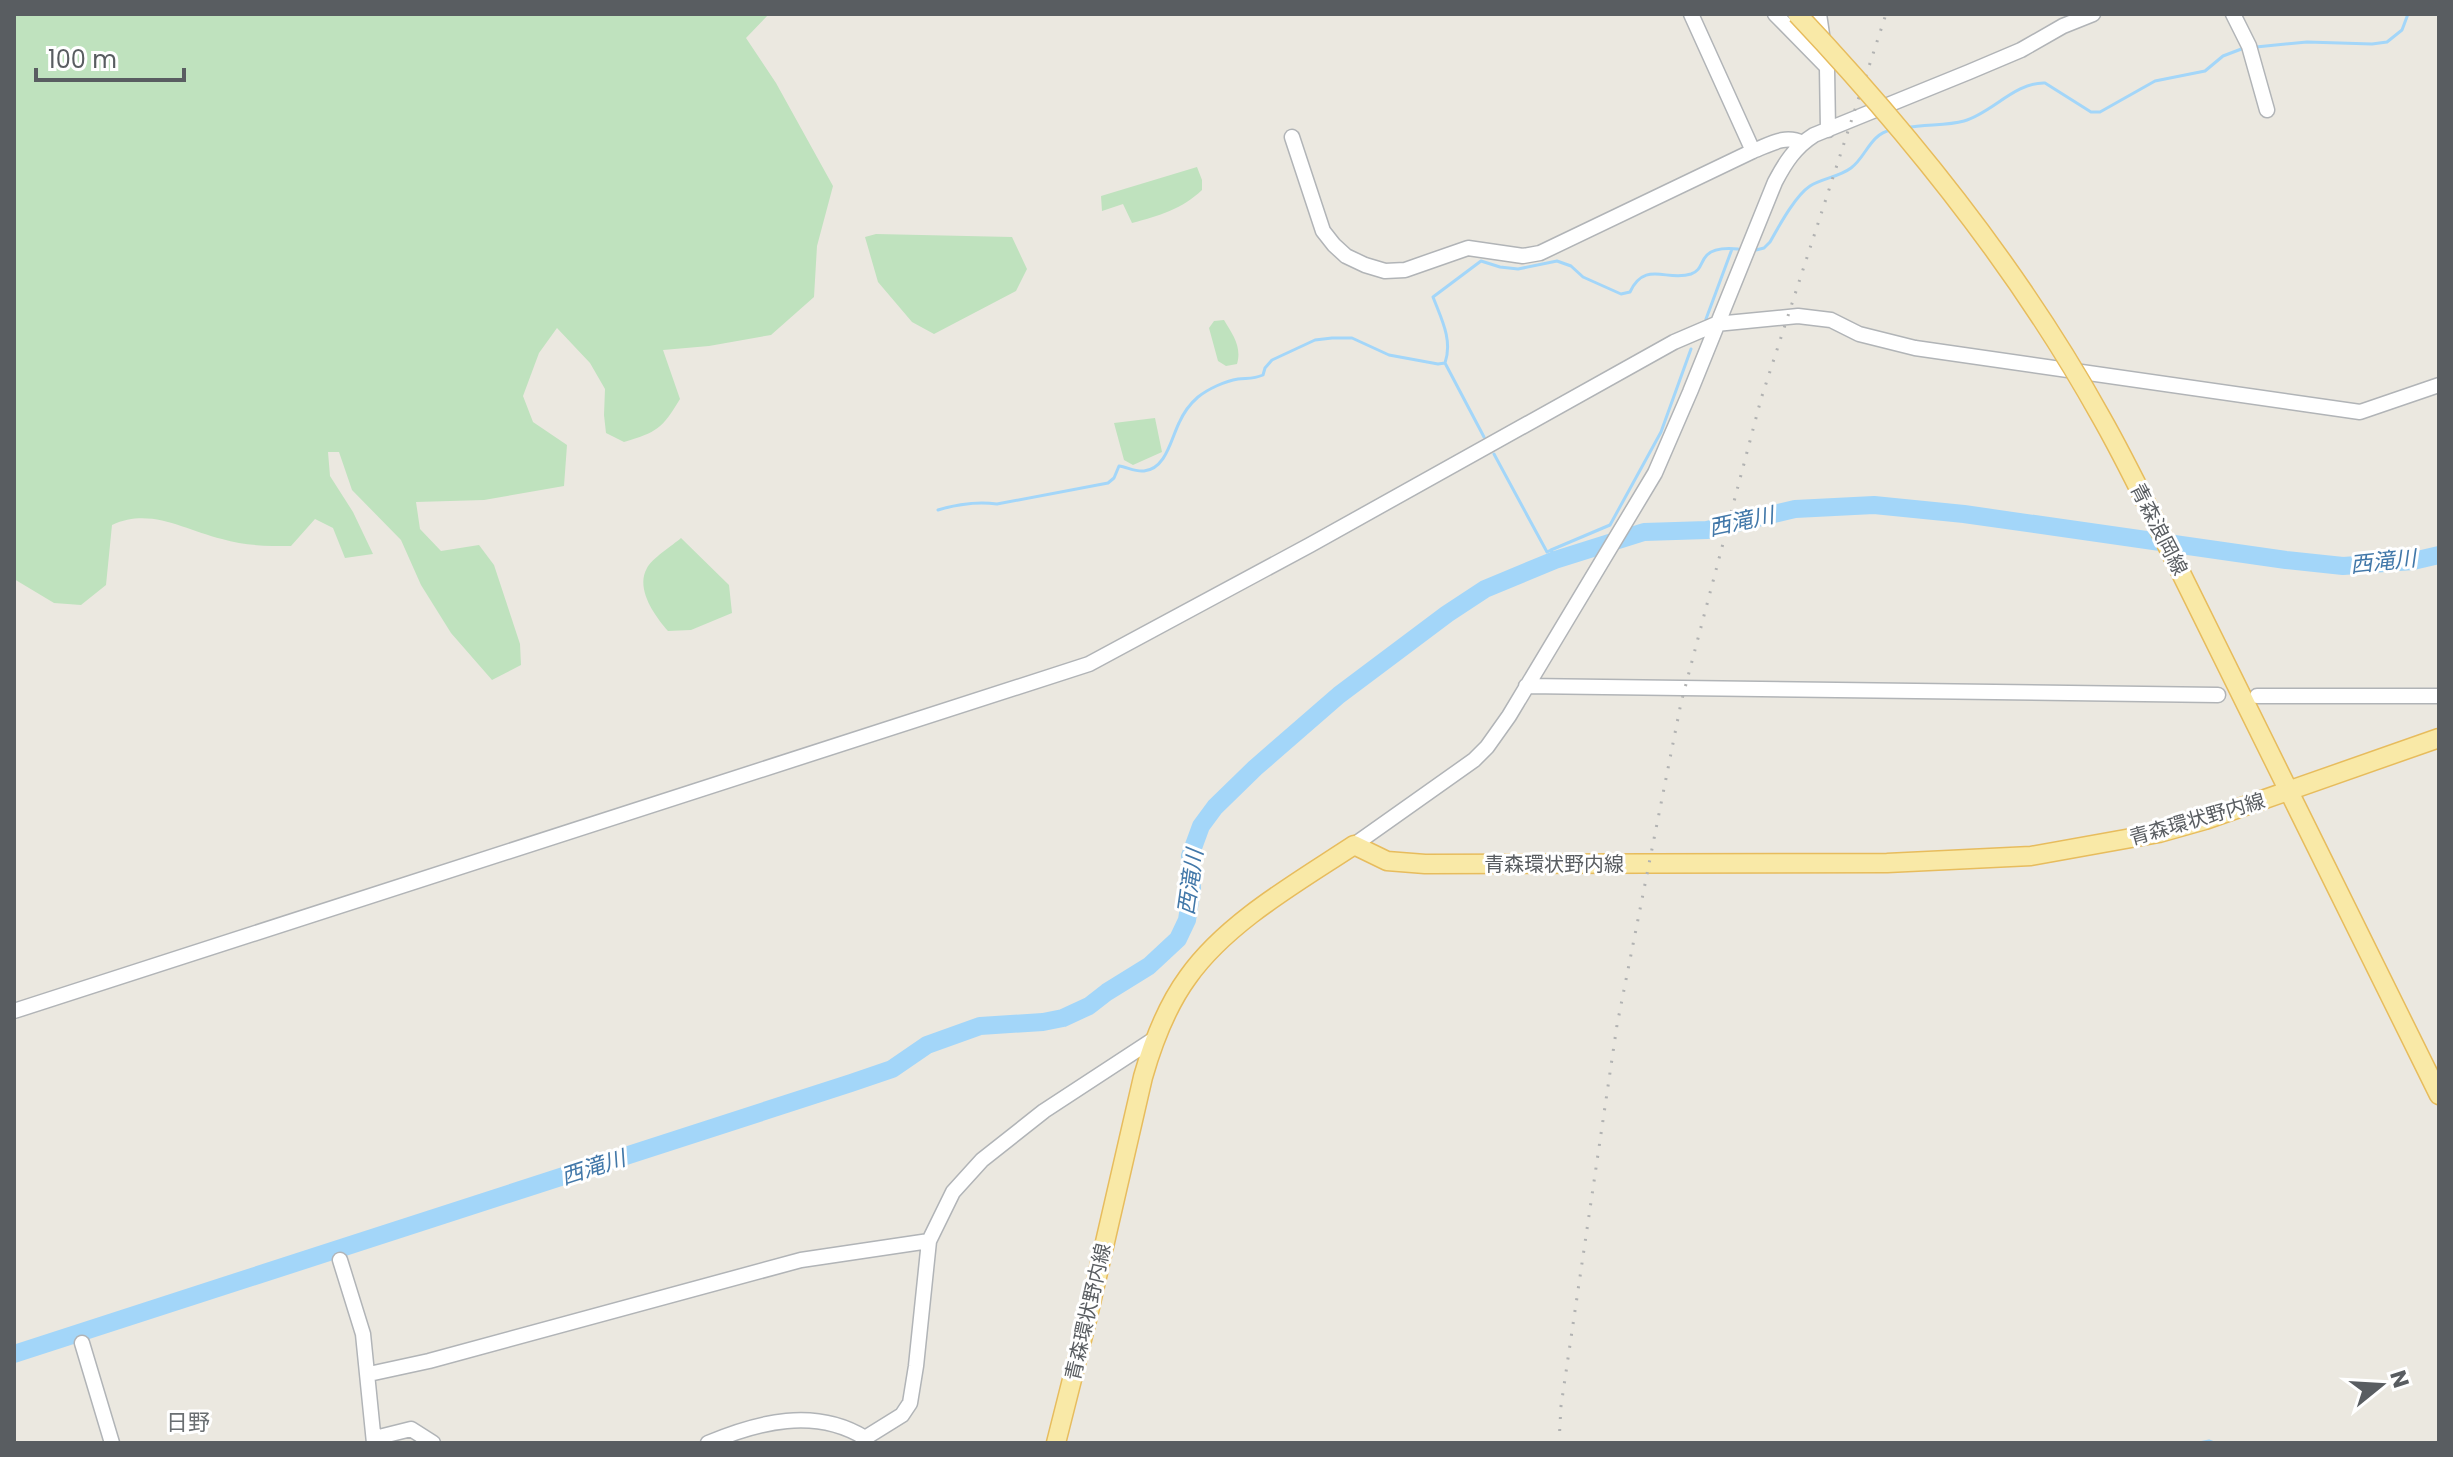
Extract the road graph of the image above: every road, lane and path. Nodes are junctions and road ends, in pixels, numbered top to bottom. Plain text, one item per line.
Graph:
1 (1691, 14) edge
2 (1775, 14) edge
3 (1797, 14) edge
4 (1819, 14) edge
5 (2093, 14) edge
6 (2233, 14) edge
7 (1827, 68) junction
8 (2267, 110) dead end
9 (1828, 130) junction
10 (1292, 137) dead end
11 (1802, 143) junction
12 (1753, 151) junction
13 (1716, 324) junction
14 (2439, 385) edge
15 (1526, 686) junction
16 (2218, 695) dead end
17 (2257, 696) dead end
18 (2439, 696) edge
19 (2439, 738) edge
20 (2290, 792) junction
21 (1354, 845) junction
22 (14, 1011) edge
23 (1154, 1039) junction
24 (2439, 1095) edge
25 (929, 1241) junction
26 (340, 1260) dead end
27 (82, 1343) dead end
28 (369, 1374) junction
29 (864, 1440) edge
30 (374, 1441) edge
31 (112, 1443) edge
32 (433, 1443) edge
33 (708, 1443) edge
34 (1056, 1443) edge

1 - 12 street
2 - 7 street
3 - 20 main road, 青森浪岡線, bridge
4 - 7 street
5 - 9 street
6 - 8 street
7 - 9 street
9 - 11 street
10 - 12 street
11 - 12 street
11 - 13 street
13 - 14 street
13 - 15 street
13 - 22 street
15 - 16 street
15 - 21 street
17 - 18 street
19 - 20 main road, 青森環状野内線
20 - 21 main road, 青森環状野内線
20 - 24 main road, 青森浪岡線
21 - 23 main road, 青森環状野内線
23 - 25 street
23 - 34 main road, 青森環状野内線
25 - 28 street
25 - 29 street
26 - 28 street
27 - 31 street
28 - 30 street
29 - 33 street
30 - 32 street

